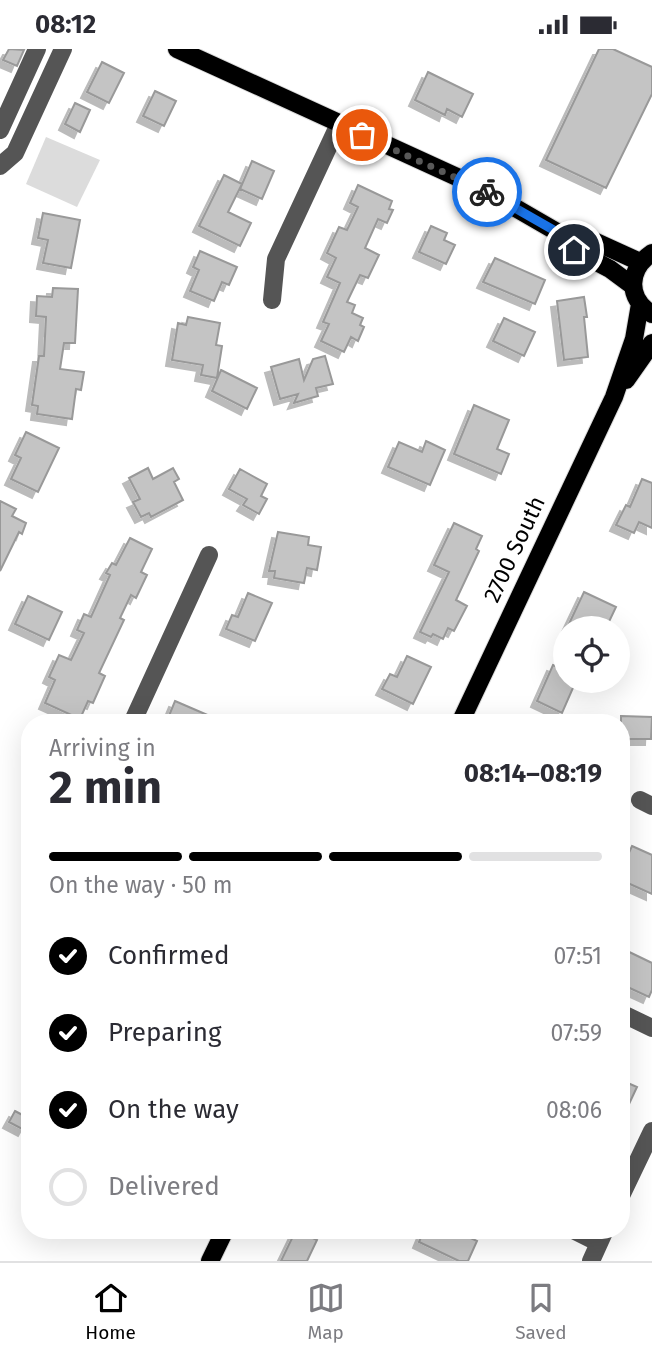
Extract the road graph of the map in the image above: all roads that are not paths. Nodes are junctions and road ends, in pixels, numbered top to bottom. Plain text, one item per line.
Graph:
1 (37, 49) edge
2 (63, 49) edge
3 (177, 49) edge
4 (339, 124) junction
5 (0, 130) edge
6 (0, 166) edge
7 (564, 236) junction
8 (646, 258) edge
9 (633, 286) junction
10 (272, 300) dead end
11 (646, 309) edge
12 (652, 344) edge
13 (614, 397) junction
14 (209, 555) dead end
15 (136, 714) edge
16 (464, 714) edge
17 (630, 1017) edge
18 (652, 1028) edge
19 (652, 1131) edge
20 (630, 1177) edge
21 (221, 1239) edge
22 (601, 1239) edge
23 (210, 1261) edge
24 (591, 1261) edge

1 - 5 street
2 - 6 street
3 - 4 main road
4 - 7 main road
4 - 10 street
7 - 8 main road
7 - 9 main road
8 - 9 main road
9 - 11 main road
11 - 13 main road
12 - 13 main road
13 - 16 main road, 2700 South
14 - 15 street
17 - 18 street
19 - 20 street
21 - 23 main road
22 - 24 street

